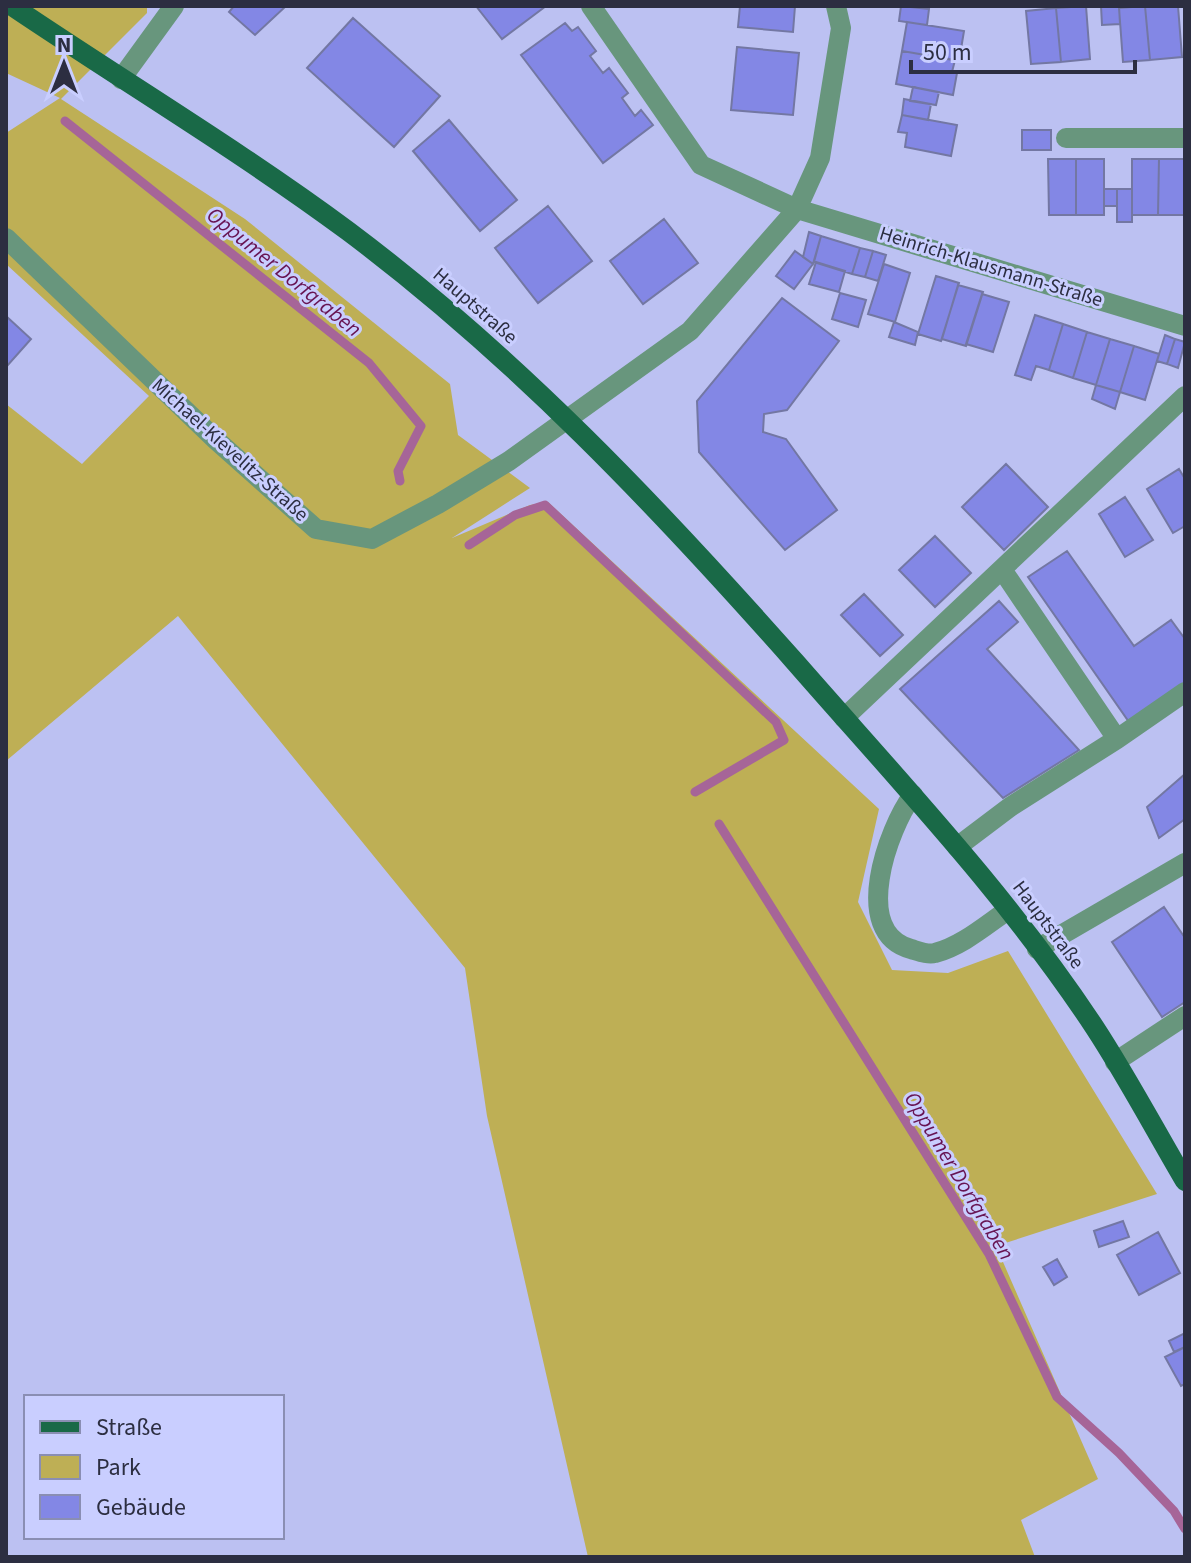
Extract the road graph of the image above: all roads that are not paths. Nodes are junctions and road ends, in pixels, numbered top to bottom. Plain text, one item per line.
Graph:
1 (12, 6) edge
2 (174, 6) edge
3 (591, 6) edge
4 (836, 6) edge
5 (121, 79) junction
6 (1066, 138) dead end
7 (1185, 138) edge
8 (797, 209) junction
9 (6, 238) edge
10 (1185, 326) edge
11 (1185, 396) edge
12 (570, 420) junction
13 (1003, 571) junction
14 (1185, 692) edge
15 (844, 718) junction
16 (1117, 739) junction
17 (913, 795) junction
18 (957, 847) junction
19 (1185, 863) edge
20 (1008, 910) junction
21 (1037, 949) junction
22 (1185, 1016) edge
23 (1115, 1062) junction
24 (1185, 1181) edge

1 - 5 main road, Hauptstraße
2 - 5 street
3 - 8 street, Heinrich-Klausmann-Straße
4 - 8 street
5 - 12 main road, Hauptstraße
6 - 7 street
8 - 10 street, Heinrich-Klausmann-Straße
8 - 12 street
9 - 12 street, Michael-Kievelitz-Straße
11 - 13 street
12 - 15 main road, Hauptstraße
13 - 15 street
13 - 16 street
14 - 16 street
15 - 17 main road, Hauptstraße
16 - 18 street
17 - 18 main road, Hauptstraße
17 - 20 street
18 - 20 main road, Hauptstraße
19 - 21 street
20 - 21 main road, Hauptstraße
21 - 23 main road, Hauptstraße
22 - 23 street
23 - 24 main road, Hauptstraße

